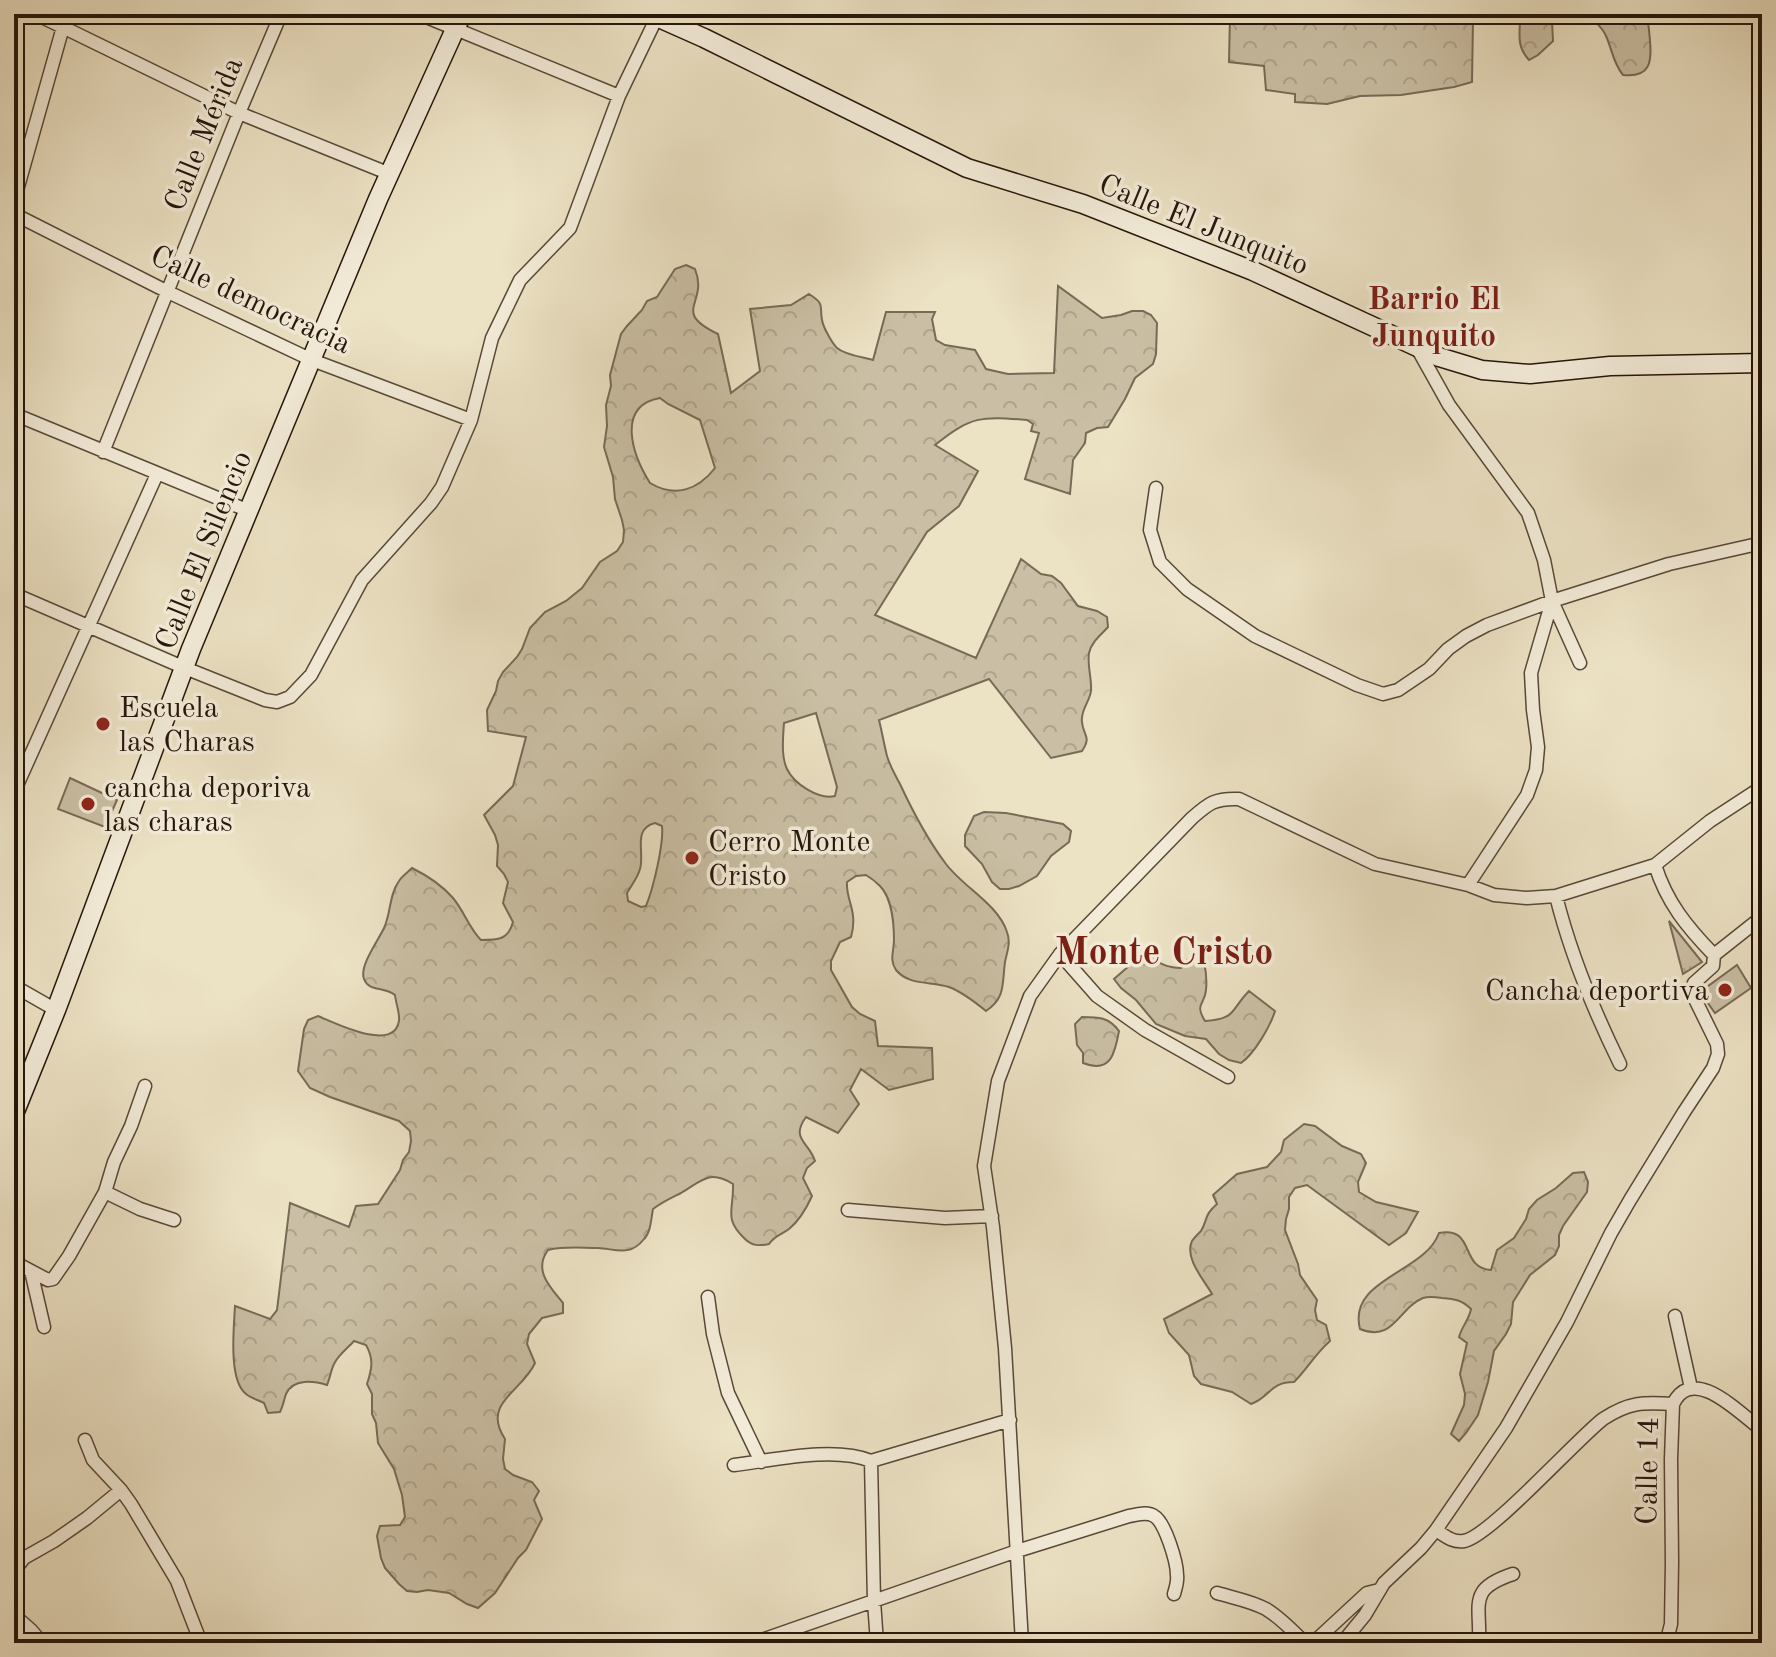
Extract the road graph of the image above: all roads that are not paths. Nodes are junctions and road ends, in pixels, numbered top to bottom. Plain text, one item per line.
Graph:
1 (36, 14) edge
2 (70, 14) edge
3 (281, 14) edge
4 (419, 14) edge
5 (654, 16) edge
6 (458, 21) edge
7 (63, 27) junction
8 (619, 96) junction
9 (239, 113) junction
10 (390, 174) junction
11 (14, 201) edge
12 (14, 214) edge
13 (168, 292) junction
14 (1416, 346) junction
15 (312, 360) junction
16 (1762, 363) edge
17 (14, 414) edge
18 (471, 420) junction
19 (103, 452) junction
20 (157, 474) junction
21 (1156, 488) dead end
22 (249, 511) junction
23 (1762, 543) edge
24 (14, 594) edge
25 (1552, 601) junction
26 (89, 627) junction
27 (1580, 663) dead end
28 (185, 668) junction
29 (1762, 787) edge
30 (14, 792) edge
31 (1655, 865) junction
32 (1468, 885) junction
33 (1556, 896) junction
34 (1762, 917) edge
35 (1060, 954) junction
36 (1714, 955) junction
37 (14, 986) edge
38 (56, 1010) junction
39 (1620, 1064) dead end
40 (1228, 1077) dead end
41 (145, 1086) dead end
42 (14, 1114) edge
43 (105, 1192) junction
44 (848, 1210) dead end
45 (992, 1216) junction
46 (174, 1220) dead end
47 (16, 1262) edge
48 (31, 1271) junction
49 (708, 1297) dead end
50 (1675, 1316) dead end
51 (44, 1327) dead end
52 (1691, 1388) junction
53 (1673, 1404) junction
54 (1010, 1420) junction
55 (1762, 1430) edge
56 (85, 1440) dead end
57 (871, 1461) junction
58 (761, 1462) junction
59 (734, 1465) dead end
60 (121, 1490) junction
61 (1436, 1530) junction
62 (1017, 1551) junction
63 (1513, 1574) dead end
64 (1379, 1590) junction
65 (14, 1591) edge
66 (1217, 1593) dead end
67 (1174, 1594) dead end
68 (874, 1601) junction
69 (14, 1615) edge
70 (42, 1643) edge
71 (201, 1643) edge
72 (753, 1643) edge
73 (877, 1643) edge
74 (1022, 1643) edge
75 (1305, 1643) edge
76 (1313, 1643) edge
77 (1342, 1643) edge
78 (1479, 1643) edge
79 (1660, 1643) edge

1 - 7 street
2 - 7 street
3 - 9 street, Calle Mérida
4 - 6 street
5 - 8 street
5 - 14 street, Calle El Junquito
6 - 8 street
6 - 10 street, Calle El Silencio
7 - 9 street
7 - 11 street
8 - 18 street
9 - 10 street
9 - 13 street, Calle Mérida
10 - 15 street, Calle El Silencio
12 - 13 street, Calle democracia
13 - 15 street, Calle democracia
13 - 19 street, Calle Mérida
14 - 16 street, Calle El Junquito
14 - 25 street
15 - 18 street, Calle democracia
15 - 22 street, Calle El Silencio
17 - 19 street
18 - 28 street
19 - 20 street
20 - 22 street
20 - 26 street
21 - 25 street
22 - 28 street, Calle El Silencio
23 - 25 street
24 - 26 street
25 - 27 street
25 - 32 street
26 - 28 street
26 - 30 street
28 - 38 street, Calle El Silencio
29 - 31 street
31 - 33 street
31 - 36 street
32 - 33 street
32 - 35 street
33 - 39 street
34 - 36 street
35 - 40 street
35 - 45 street
36 - 61 street
37 - 38 street
38 - 42 street, Calle El Silencio
41 - 43 street
43 - 46 street
43 - 48 street
44 - 45 street
45 - 54 street
47 - 48 street
48 - 51 street
49 - 58 street
50 - 52 street
52 - 53 street, Calle 14
52 - 55 street, Calle 14
53 - 61 street
53 - 79 street, Calle 14
54 - 57 street
54 - 62 street
56 - 60 street
57 - 58 street
57 - 68 street
58 - 59 street
60 - 65 street
60 - 71 street
61 - 64 street
62 - 67 street
62 - 68 street
62 - 74 street
63 - 78 street
64 - 76 street
64 - 77 street
66 - 75 street
68 - 72 street
68 - 73 street
69 - 70 street

